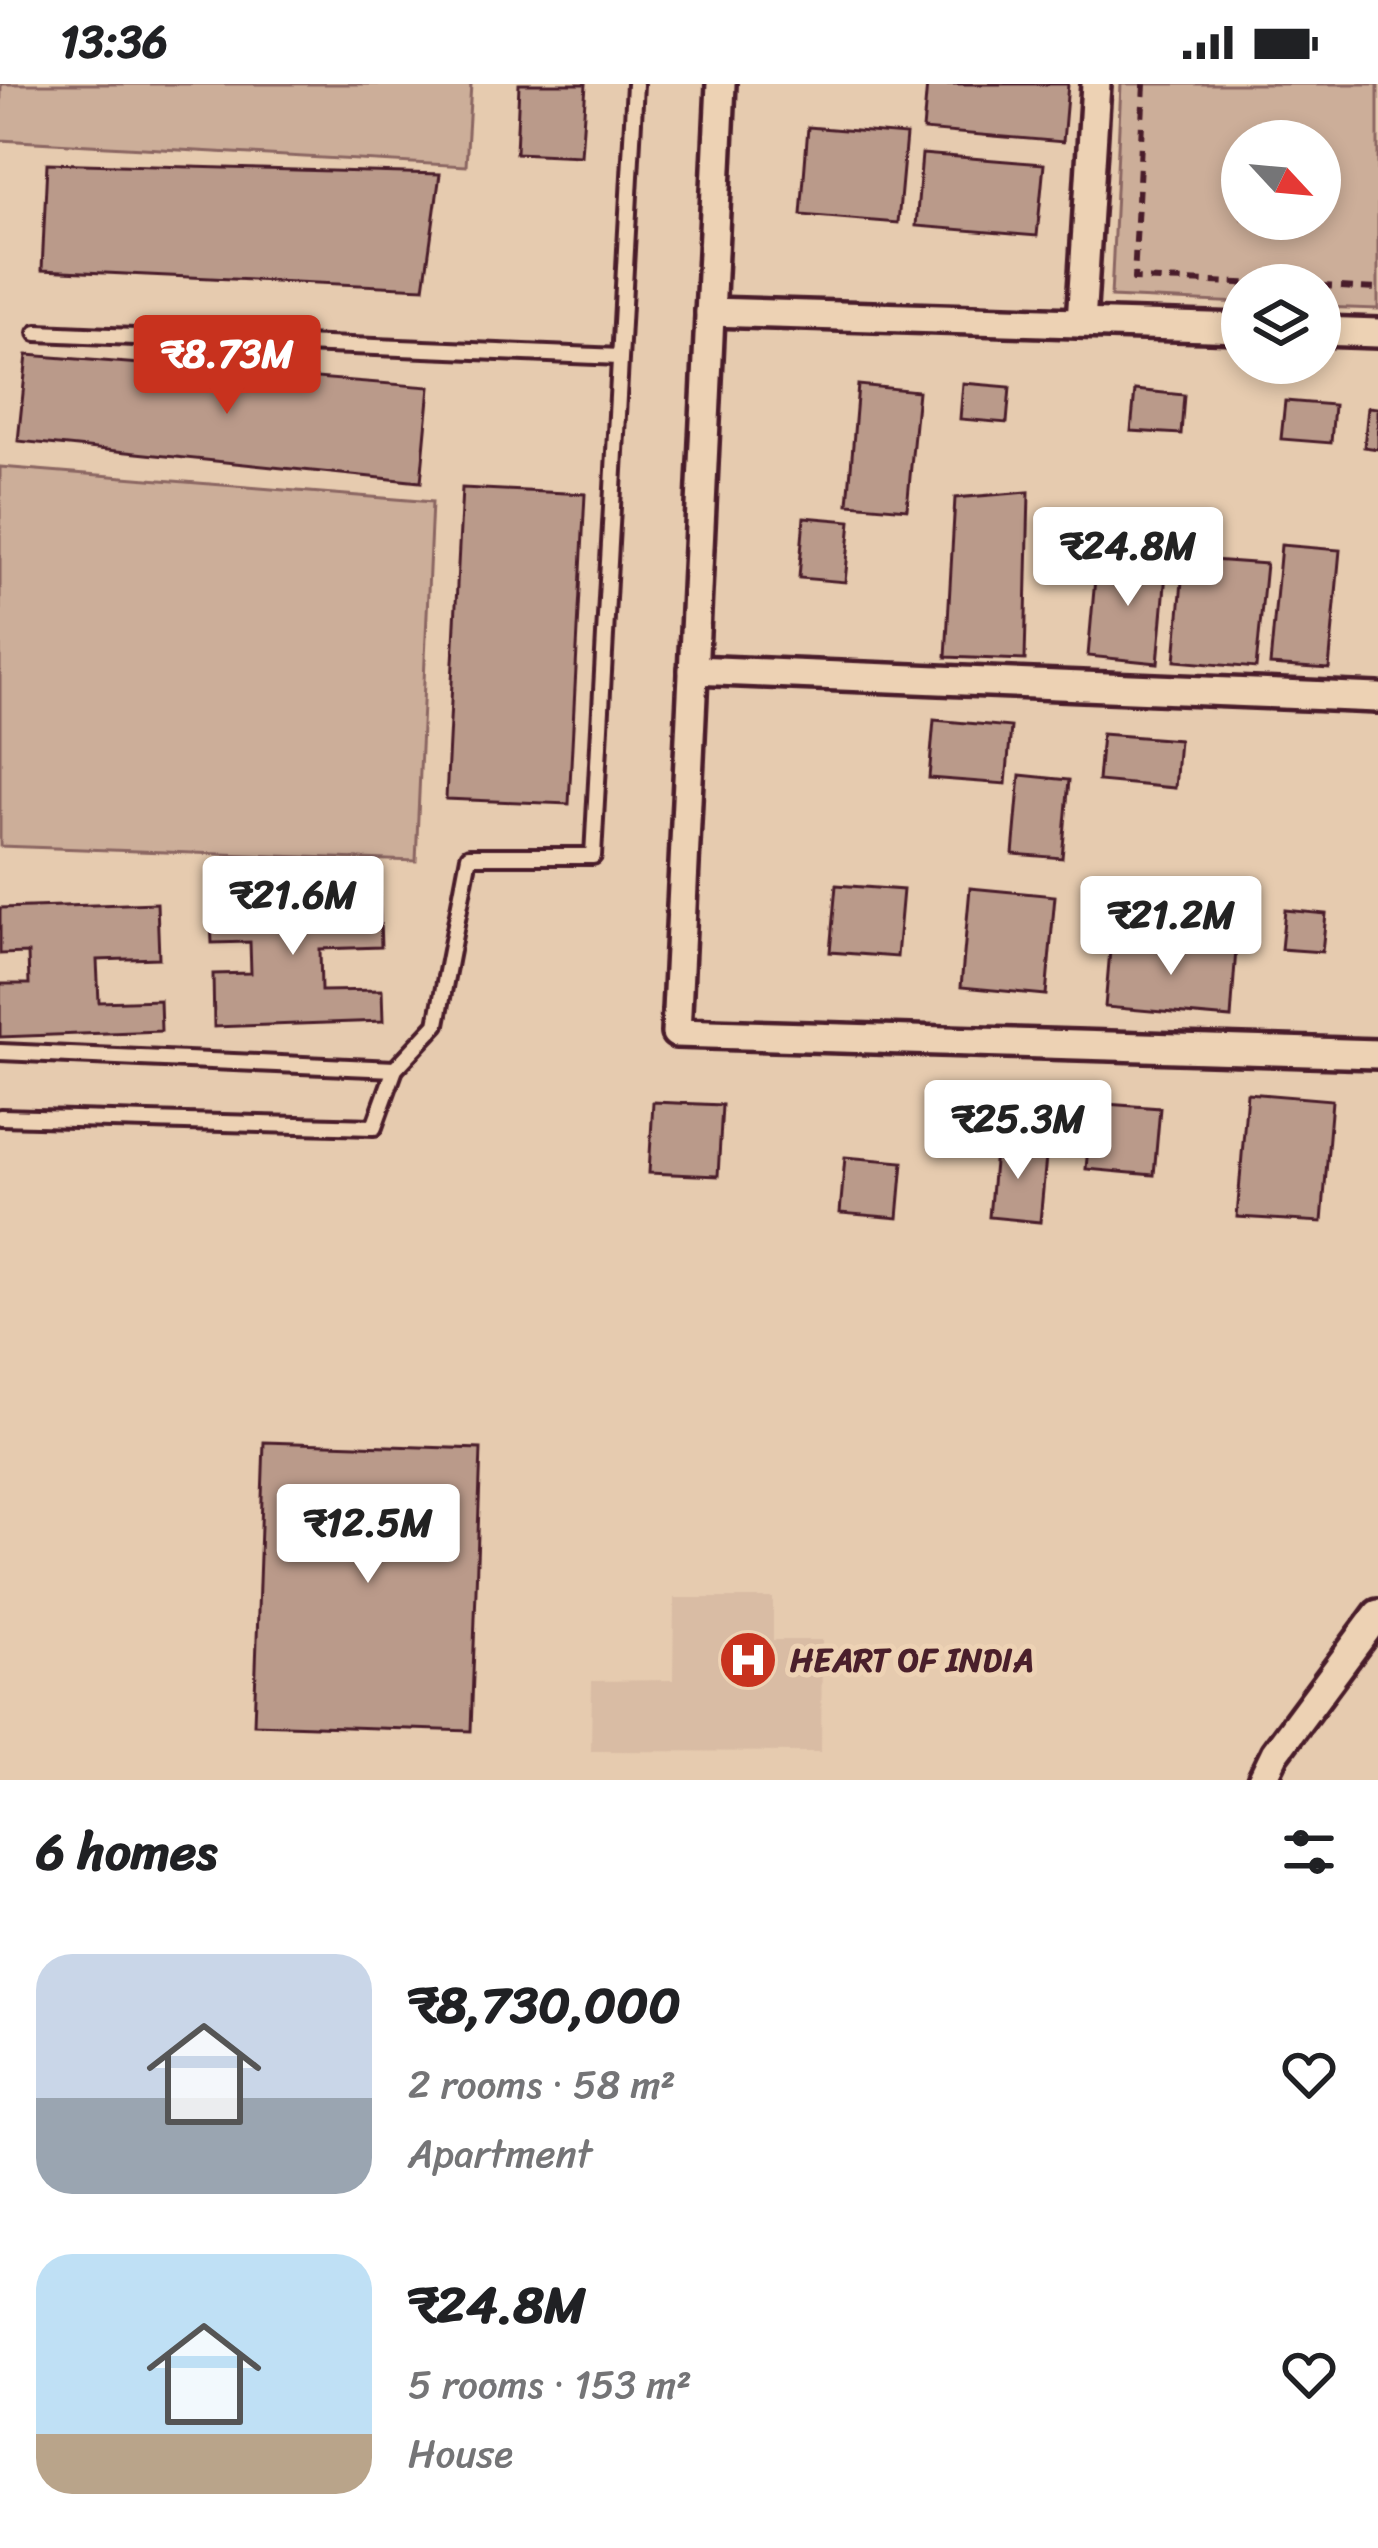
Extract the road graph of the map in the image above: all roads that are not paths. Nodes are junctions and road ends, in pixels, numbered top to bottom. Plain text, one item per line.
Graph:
1 (635, 84) edge
2 (721, 84) edge
3 (1096, 84) edge
4 (710, 312) junction
5 (1081, 323) junction
6 (1221, 327) edge
7 (1341, 332) edge
8 (37, 333) dead end
9 (1378, 333) edge
10 (620, 357) junction
11 (693, 670) junction
12 (1378, 698) edge
13 (0, 1052) edge
14 (1378, 1054) edge
15 (395, 1069) junction
16 (0, 1118) edge
17 (1378, 1614) edge
18 (1262, 1780) edge

1 - 10 lane
2 - 4 street
3 - 5 street
4 - 5 street
4 - 11 street
5 - 6 street
7 - 9 street
8 - 10 lane
10 - 15 lane
11 - 12 street
11 - 14 street
13 - 15 lane
15 - 16 lane
17 - 18 street

